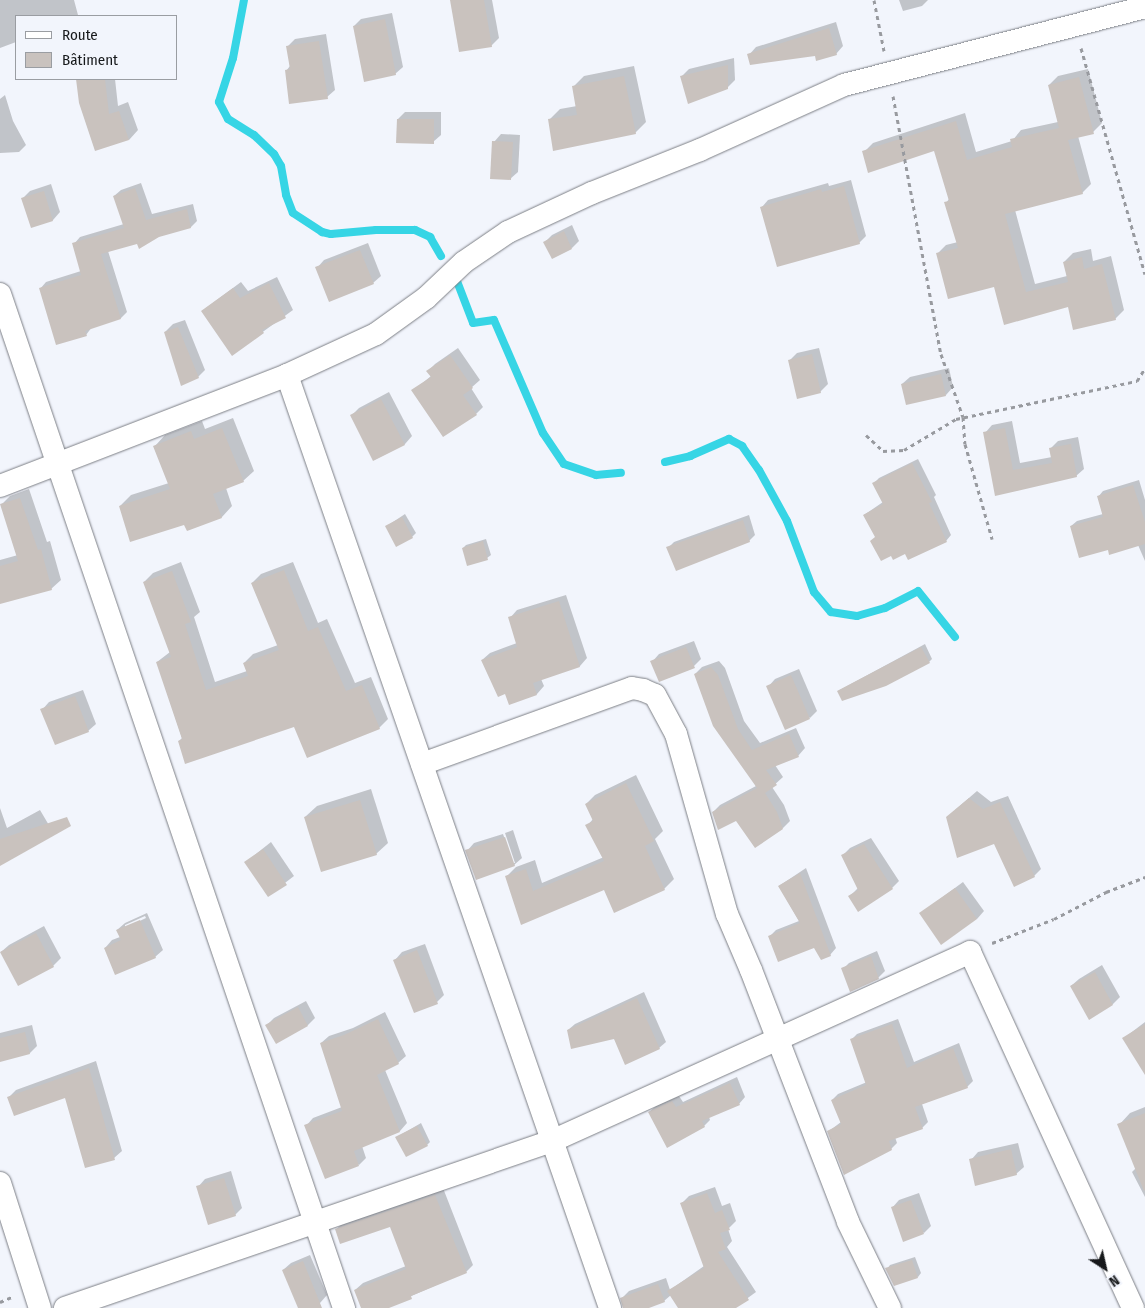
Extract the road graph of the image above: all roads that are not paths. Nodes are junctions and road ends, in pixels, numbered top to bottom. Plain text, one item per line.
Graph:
1 (1145, 7) edge
2 (0, 294) edge
3 (287, 375) junction
4 (58, 464) junction
5 (0, 486) edge
6 (422, 764) junction
7 (776, 1040) junction
8 (552, 1141) junction
9 (0, 1183) edge
10 (315, 1223) junction
11 (40, 1308) edge
12 (64, 1308) edge
13 (344, 1308) edge
14 (610, 1308) edge
15 (890, 1308) edge
16 (1133, 1308) edge

1 - 3 street
2 - 4 street
3 - 4 street
3 - 6 street
4 - 5 street
4 - 10 street
6 - 7 street
6 - 8 street
7 - 8 street
7 - 15 street
7 - 16 street
8 - 10 street
8 - 14 street
9 - 11 street
10 - 12 street
10 - 13 street

